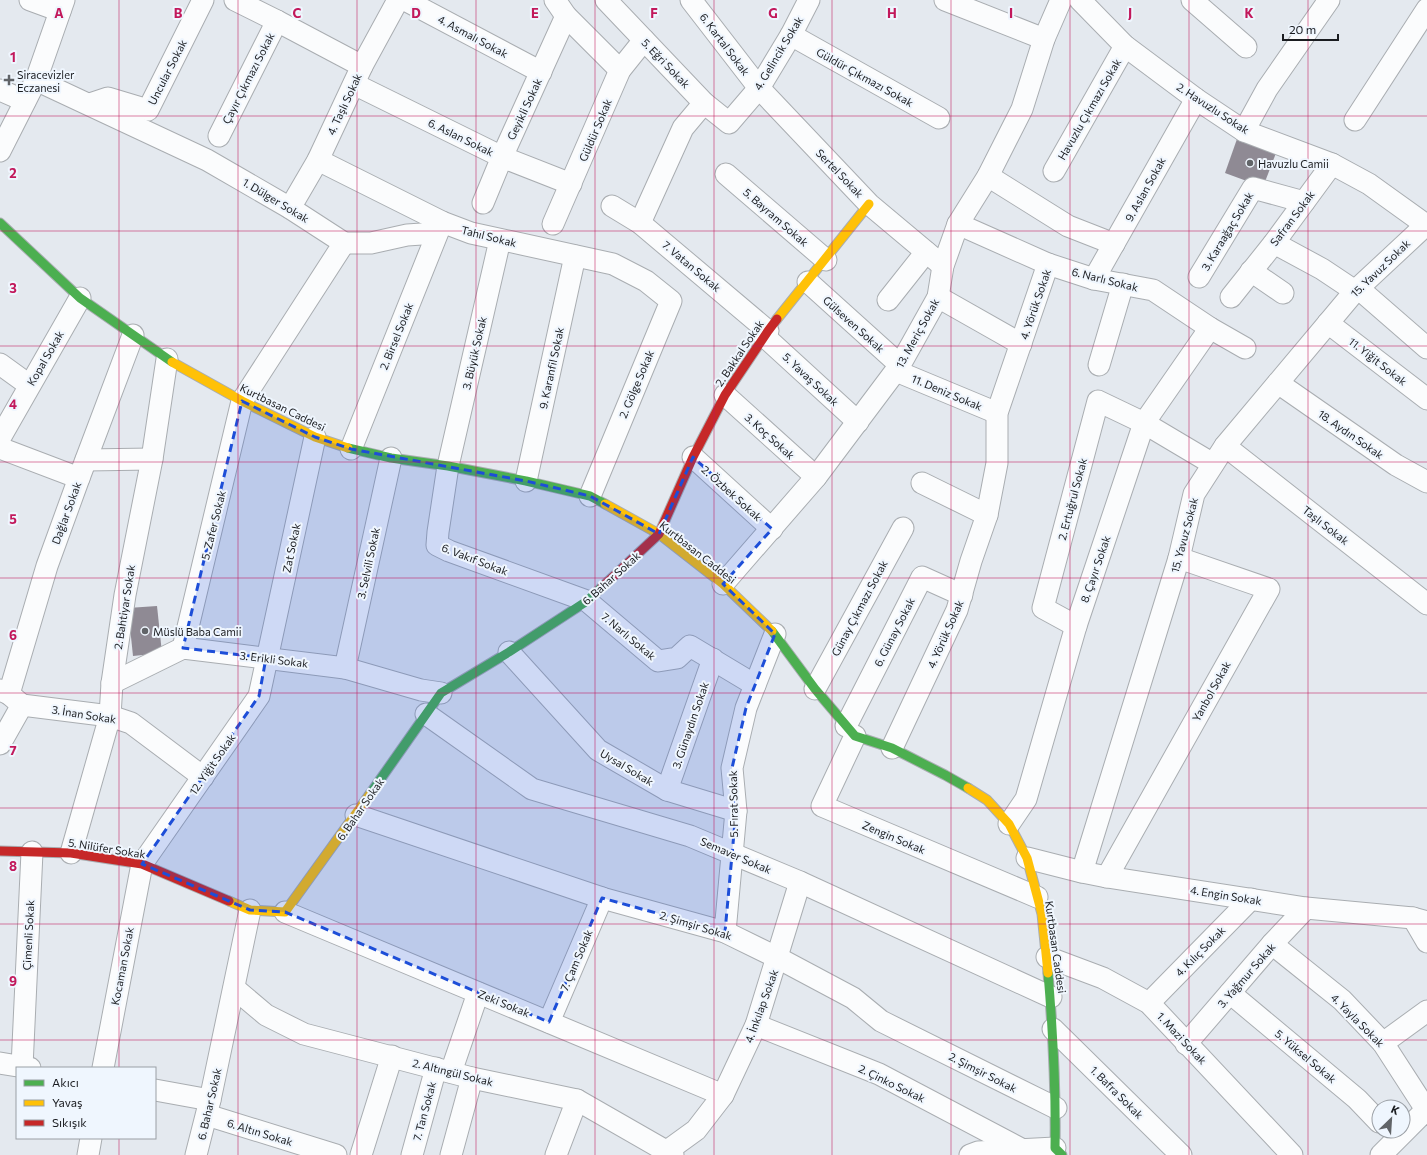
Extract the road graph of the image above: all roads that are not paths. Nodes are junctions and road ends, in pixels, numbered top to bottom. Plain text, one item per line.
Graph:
1 (30, 0) edge
2 (203, 0) edge
3 (235, 0) edge
4 (398, 0) edge
5 (406, 0) edge
6 (606, 0) edge
7 (691, 0) edge
8 (945, 0) edge
9 (1061, 0) edge
10 (1080, 0) edge
11 (1192, 0) edge
12 (1329, 0) edge
13 (805, 2) edge
14 (62, 6) edge
15 (560, 8) edge
16 (1427, 9) edge
17 (277, 21) junction
18 (790, 35) junction
19 (1044, 39) junction
20 (644, 40) junction
21 (1125, 46) junction
22 (1246, 47) dead end
23 (620, 70) junction
24 (541, 72) junction
25 (358, 75) junction
26 (36, 80) junction
27 (759, 88) junction
28 (0, 90) edge
29 (1196, 99) junction
30 (25, 101) junction
31 (704, 103) junction
32 (89, 104) junction
33 (939, 118) dead end
34 (1355, 120) dead end
35 (729, 123) joint
36 (1244, 130) junction
37 (219, 136) dead end
38 (0, 151) edge
39 (502, 157) junction
40 (318, 160) junction
41 (1332, 164) junction
42 (1054, 171) dead end
43 (726, 174) dead end
44 (988, 176) junction
45 (571, 184) junction
46 (1304, 202) junction
47 (483, 203) dead end
48 (869, 204) junction
49 (612, 206) dead end
50 (290, 208) junction
51 (0, 223) edge
52 (640, 223) junction
53 (553, 224) dead end
54 (958, 224) junction
55 (440, 227) junction
56 (1424, 233) edge
57 (500, 240) junction
58 (344, 243) junction
59 (1274, 243) junction
60 (1114, 244) junction
61 (926, 252) junction
62 (575, 256) junction
63 (826, 260) junction
64 (1048, 264) junction
65 (943, 266) junction
66 (1251, 271) junction
67 (1199, 278) dead end
68 (1094, 279) junction
69 (646, 281) joint
70 (808, 282) junction
71 (1122, 284) junction
72 (1357, 289) junction
73 (1283, 293) dead end
74 (938, 297) junction
75 (1231, 297) dead end
76 (80, 298) junction
77 (888, 300) dead end
78 (1328, 323) junction
79 (1210, 328) junction
80 (766, 333) junction
81 (133, 336) junction
82 (1021, 344) junction
83 (1245, 348) dead end
84 (1427, 348) edge
85 (167, 359) junction
86 (0, 364) edge
87 (1099, 366) dead end
88 (898, 368) junction
89 (1278, 383) junction
90 (29, 385) junction
91 (725, 395) junction
92 (1427, 399) edge
93 (242, 401) junction
94 (997, 413) junction
95 (858, 422) junction
96 (1144, 423) junction
97 (315, 437) junction
98 (0, 438) edge
99 (1224, 446) junction
100 (0, 448) edge
101 (351, 449) junction
102 (391, 458) junction
103 (693, 458) junction
104 (152, 460) junction
105 (1213, 464) junction
106 (448, 466) junction
107 (82, 469) junction
108 (816, 477) junction
109 (526, 480) junction
110 (1427, 482) edge
111 (922, 483) dead end
112 (590, 496) junction
113 (987, 515) junction
114 (903, 528) dead end
115 (772, 529) junction
116 (659, 534) junction
117 (1179, 558) junction
118 (723, 584) junction
119 (962, 595) junction
120 (587, 601) junction
121 (1427, 604) edge
122 (1076, 626) junction
123 (775, 634) junction
124 (183, 648) junction
125 (509, 652) junction
126 (266, 658) junction
127 (713, 659) junction
128 (345, 668) junction
129 (112, 683) junction
130 (755, 685) junction
131 (815, 689) junction
132 (441, 693) junction
133 (10, 696) edge
134 (426, 714) junction
135 (110, 716) junction
136 (850, 731) junction
137 (0, 744) edge
138 (892, 748) junction
139 (203, 777) junction
140 (667, 790) junction
141 (736, 811) junction
142 (356, 815) junction
143 (1009, 824) junction
144 (0, 851) edge
145 (32, 852) junction
146 (72, 853) junction
147 (733, 855) junction
148 (1027, 858) junction
149 (142, 864) junction
150 (1082, 872) junction
151 (1107, 877) junction
152 (800, 882) junction
153 (1037, 897) junction
154 (602, 898) junction
155 (1251, 899) junction
156 (1306, 908) junction
157 (250, 910) junction
158 (285, 912) junction
159 (1420, 920) edge
160 (725, 932) junction
161 (1427, 942) edge
162 (1272, 944) junction
163 (1048, 957) junction
164 (778, 958) junction
165 (234, 988) junction
166 (478, 993) junction
167 (1230, 993) junction
168 (1051, 997) junction
169 (1150, 1003) junction
170 (1427, 1011) edge
171 (549, 1022) junction
172 (756, 1025) junction
173 (1053, 1029) junction
174 (1383, 1043) junction
175 (1186, 1044) junction
176 (392, 1056) junction
177 (0, 1063) edge
178 (26, 1067) edge
179 (103, 1067) edge
180 (444, 1070) junction
181 (472, 1078) junction
182 (156, 1090) edge
183 (723, 1095) junction
184 (577, 1100) junction
185 (208, 1108) junction
186 (1056, 1108) junction
187 (1427, 1110) edge
188 (1371, 1114) edge
189 (1411, 1121) edge
190 (91, 1139) edge
191 (1390, 1139) edge
192 (1023, 1150) junction
193 (1059, 1152) edge
194 (668, 1154) edge
195 (88, 1155) edge
196 (196, 1155) edge
197 (336, 1155) edge
198 (361, 1155) edge
199 (412, 1155) edge
200 (451, 1155) edge
201 (556, 1155) edge
202 (970, 1155) edge
203 (1181, 1155) edge
204 (1292, 1155) edge
205 (1381, 1155) edge

1 - 14 street
2 - 32 street, Uncular Sokak
3 - 17 street, 6. Aslan Sokak
4 - 25 street, 4. Taşlı Sokak
5 - 24 street, 4. Asmalı Sokak
6 - 20 street, 5. Eğri Sokak
7 - 27 street, 6. Kartal Sokak
8 - 19 street
9 - 19 street, 13. Meriç Sokak
10 - 21 street, 2. Havuzlu Sokak
11 - 22 street
12 - 36 street
13 - 18 street, 4. Gelincik Sokak
14 - 26 street
15 - 23 street
15 - 24 street, Geyikli Sokak
16 - 34 street
17 - 25 street, 6. Aslan Sokak
17 - 37 street, Çayır Çıkmazı Sokak
18 - 27 street, 4. Gelincik Sokak
18 - 33 street, Güldür Çıkmazı Sokak
19 - 44 street, 13. Meriç Sokak
20 - 23 street, Güldür Sokak
20 - 31 street, 5. Eğri Sokak
21 - 29 street, 2. Havuzlu Sokak
21 - 42 street, Havuzlu Çıkmazı Sokak
23 - 45 street, Güldür Sokak
24 - 39 street, Geyikli Sokak
25 - 39 street, 6. Aslan Sokak
25 - 40 street, 4. Taşlı Sokak
26 - 30 street
26 - 32 street, 1. Dülger Sokak
27 - 35 street, 4. Gelincik Sokak
27 - 48 street, Sertel Sokak
28 - 30 street
29 - 36 street, 2. Havuzlu Sokak
29 - 60 street, 9. Aslan Sokak
30 - 38 street
31 - 35 street, 5. Eğri Sokak
31 - 52 street
32 - 50 street, 1. Dülger Sokak
36 - 41 street, 2. Havuzlu Sokak
39 - 45 street, 6. Aslan Sokak
39 - 47 street, Geyikli Sokak
40 - 50 street, 4. Taşlı Sokak
40 - 55 street, Tahıl Sokak
41 - 46 street, Safran Sokak
41 - 56 street, 2. Havuzlu Sokak
43 - 63 street, 5. Bayram Sokak
44 - 54 street, 13. Meriç Sokak
44 - 60 street
45 - 53 street, Güldür Sokak
46 - 59 street, Safran Sokak
46 - 67 street, 3. Karaağaç Sokak
48 - 61 street, Sertel Sokak
48 - 63 main road, 2. Bakkal Sokak
49 - 52 street, 7. Vatan Sokak
50 - 58 street, 1. Dülger Sokak
51 - 76 main road, Kurtbasan Caddesi
52 - 80 street, 7. Vatan Sokak
54 - 64 street, 6. Narlı Sokak
54 - 65 street, 13. Meriç Sokak
55 - 57 street, Tahıl Sokak
55 - 58 street
55 - 101 street, 2. Birsel Sokak
56 - 72 street, 15. Yavuz Sokak
57 - 62 street, Tahıl Sokak
57 - 106 street, 3. Büyük Sokak
58 - 93 street
59 - 66 street, Safran Sokak
59 - 72 street
60 - 68 street, 9. Aslan Sokak
61 - 65 street, Sertel Sokak
61 - 77 street
62 - 69 street, Tahıl Sokak
62 - 109 street, 9. Karanfil Sokak
63 - 70 main road, 2. Bakkal Sokak
64 - 68 street, 6. Narlı Sokak
64 - 82 street, 4. Yörük Sokak
65 - 74 street, 13. Meriç Sokak
66 - 73 street
66 - 75 street, Safran Sokak
68 - 71 street, 6. Narlı Sokak
69 - 112 street, 2. Gölge Sokak
70 - 80 main road, 2. Bakkal Sokak
70 - 88 street, Gülseven Sokak
71 - 79 street, 6. Narlı Sokak
71 - 87 street
72 - 78 street, 15. Yavuz Sokak
72 - 84 street
74 - 82 street, 4. Yörük Sokak
74 - 88 street, 13. Meriç Sokak
76 - 81 main road, Kurtbasan Caddesi
76 - 90 street, Kopal Sokak
78 - 89 street, 15. Yavuz Sokak
78 - 92 street, 11. Yiğit Sokak
79 - 83 street, 6. Narlı Sokak
79 - 96 street, 8. Çayır Sokak
80 - 91 main road, 2. Bakkal Sokak
80 - 95 street, 5. Yavaş Sokak
81 - 85 main road, Kurtbasan Caddesi
81 - 107 street, Dağlar Sokak
82 - 94 street, 4. Yörük Sokak
85 - 93 main road, Kurtbasan Caddesi
85 - 104 street, 2. Bahtiyar Sokak
86 - 90 street
88 - 94 street, 11. Deniz Sokak
88 - 95 street, 13. Meriç Sokak
89 - 99 street, 15. Yavuz Sokak
89 - 110 street, 18. Aydın Sokak
90 - 98 street, Kopal Sokak
91 - 103 main road, 2. Bakkal Sokak
91 - 108 street, 3. Koç Sokak
93 - 97 main road, Kurtbasan Caddesi
93 - 124 street, 5. Zafer Sokak
94 - 113 street, 4. Yörük Sokak
95 - 108 street, 13. Meriç Sokak
96 - 105 street
96 - 122 street, 8. Çayır Sokak
96 - 122 street, 2. Ertuğrul Sokak
97 - 101 main road, Kurtbasan Caddesi
97 - 126 street, Zat Sokak
99 - 105 street, 15. Yavuz Sokak
99 - 121 street, Taşlı Sokak
100 - 107 street
101 - 102 main road, Kurtbasan Caddesi
102 - 106 main road, Kurtbasan Caddesi
102 - 128 street, 3. Selvili Sokak
103 - 115 street, 2. Özbek Sokak
103 - 116 main road, 2. Bakkal Sokak
104 - 107 street
104 - 129 street, 2. Bahtiyar Sokak
105 - 117 street, 15. Yavuz Sokak
106 - 109 main road, Kurtbasan Caddesi
106 - 120 street, 6. Vakıf Sokak
107 - 133 street, Dağlar Sokak
108 - 115 street, 13. Meriç Sokak
109 - 112 main road, Kurtbasan Caddesi
111 - 113 street
112 - 116 main road, Kurtbasan Caddesi
113 - 119 street, 4. Yörük Sokak
114 - 131 street, Günay Çıkmazı Sokak
115 - 118 street, 13. Meriç Sokak
116 - 118 main road, Kurtbasan Caddesi
116 - 120 main road, 6. Bahar Sokak
117 - 150 street, 15. Yavuz Sokak
117 - 151 street, Yanbol Sokak
118 - 123 main road, Kurtbasan Caddesi
119 - 136 street, 6. Günay Sokak
119 - 138 street, 4. Yörük Sokak
120 - 125 main road, 6. Bahar Sokak
120 - 127 street, 7. Narlı Sokak
122 - 143 street, 8. Çayır Sokak
123 - 130 street, 5. Fırat Sokak
123 - 131 main road, Kurtbasan Caddesi
124 - 126 street, 3. Erikli Sokak
124 - 129 street
125 - 132 main road, 6. Bahar Sokak
125 - 140 street, Uysal Sokak
126 - 128 street, 3. Erikli Sokak
126 - 139 street, 12. Yiğit Sokak
127 - 130 street, 7. Narlı Sokak
127 - 140 street, 3. Günaydın Sokak
128 - 132 street, 3. Erikli Sokak
129 - 135 street, 2. Bahtiyar Sokak
130 - 141 street, 5. Fırat Sokak
131 - 136 main road, Kurtbasan Caddesi
132 - 134 main road, 6. Bahar Sokak
133 - 135 street, 3. İnan Sokak
133 - 137 street, Dağlar Sokak
134 - 142 main road, 6. Bahar Sokak
134 - 147 street, Semaver Sokak
135 - 139 street, 3. İnan Sokak
135 - 146 street, 2. Bahtiyar Sokak
136 - 138 main road, Kurtbasan Caddesi
136 - 153 street, Zengin Sokak
138 - 143 main road, Kurtbasan Caddesi
139 - 149 street, 12. Yiğit Sokak
140 - 141 street, Uysal Sokak
141 - 147 street, 5. Fırat Sokak
142 - 154 street, 2. Şimşir Sokak
142 - 158 main road, 6. Bahar Sokak
143 - 148 main road, Kurtbasan Caddesi
144 - 145 main road, 5. Nilüfer Sokak
145 - 146 main road, 5. Nilüfer Sokak
145 - 178 street, Çimenli Sokak
146 - 149 main road, 5. Nilüfer Sokak
147 - 152 street, Semaver Sokak
147 - 160 street, 5. Fırat Sokak
148 - 150 street, 4. Engin Sokak
148 - 153 main road, Kurtbasan Caddesi
149 - 157 main road, 5. Nilüfer Sokak
149 - 179 street, Kocaman Sokak
150 - 151 street, 4. Engin Sokak
151 - 155 street, 4. Engin Sokak
152 - 164 street, 4. İnkılap Sokak
152 - 168 street, Semaver Sokak
153 - 163 main road, Kurtbasan Caddesi
154 - 160 street, 2. Şimşir Sokak
154 - 171 street, 7. Çam Sokak
155 - 156 street, 4. Engin Sokak
155 - 169 street, 4. Kılıç Sokak
156 - 159 street, 4. Engin Sokak
156 - 162 street, 3. Yağmur Sokak
157 - 158 main road
157 - 165 street, 6. Bahar Sokak
158 - 166 street, Zeki Sokak
159 - 161 street
160 - 164 street, 2. Şimşir Sokak
162 - 167 street, 3. Yağmur Sokak
162 - 174 street, 4. Yayla Sokak
163 - 168 main road, Kurtbasan Caddesi
163 - 169 street, 1. Mazi Sokak
164 - 172 street, 4. İnkılap Sokak
164 - 186 street, 2. Şimşir Sokak
165 - 176 street, 2. Altıngül Sokak
165 - 185 street, 6. Bahar Sokak
166 - 171 street, Zeki Sokak
166 - 180 street, 7. Tan Sokak
167 - 175 street, 3. Yağmur Sokak
167 - 188 street, 5. Yüksel Sokak
168 - 173 main road, Kurtbasan Caddesi
169 - 175 street, 1. Mazi Sokak
170 - 174 street
171 - 183 street, Zeki Sokak
172 - 183 street, 4. İnkılap Sokak
172 - 192 street, 2. Çinko Sokak
173 - 186 main road, Kurtbasan Caddesi
173 - 203 street, 1. Bafra Sokak
174 - 187 street, 4. Yayla Sokak
175 - 204 street, 1. Mazi Sokak
176 - 180 street, 2. Altıngül Sokak
176 - 198 street
177 - 178 street
180 - 181 street, 2. Altıngül Sokak
180 - 199 street, 7. Tan Sokak
181 - 184 street, 2. Altıngül Sokak
181 - 200 street
182 - 185 street, 6. Altın Sokak
183 - 194 street, 4. İnkılap Sokak
184 - 194 street, 2. Altıngül Sokak
184 - 201 street
185 - 196 street, 6. Bahar Sokak
185 - 197 street, 6. Altın Sokak
186 - 193 main road, Kurtbasan Caddesi
187 - 189 street
190 - 195 street
191 - 205 street
192 - 193 street
192 - 202 street

